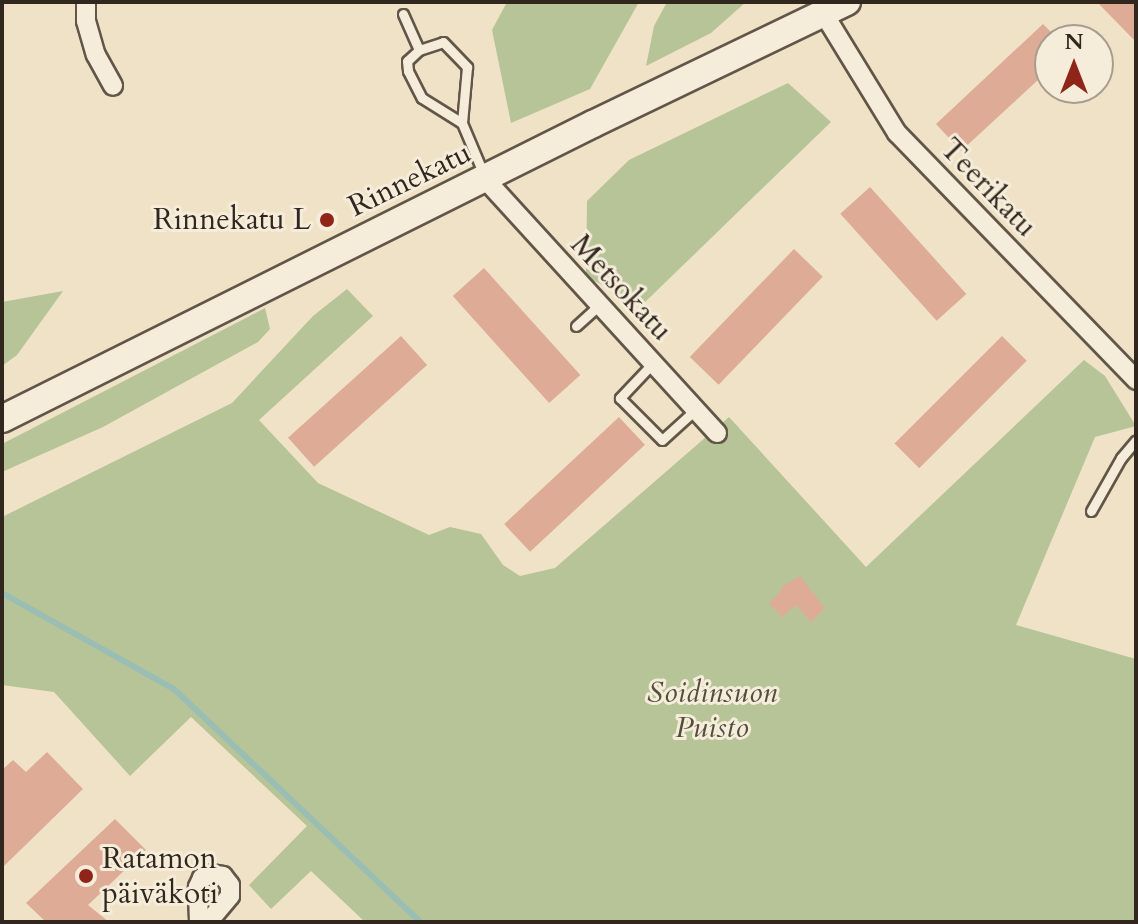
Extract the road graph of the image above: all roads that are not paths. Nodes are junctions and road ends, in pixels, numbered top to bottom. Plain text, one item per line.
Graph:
1 (86, 2) edge
2 (847, 2) edge
3 (820, 8) edge
4 (403, 14) dead end
5 (419, 50) junction
6 (113, 86) dead end
7 (462, 123) junction
8 (485, 179) junction
9 (598, 306) junction
10 (576, 326) dead end
11 (652, 364) junction
12 (1136, 380) edge
13 (695, 410) junction
14 (2, 419) edge
15 (717, 433) dead end
16 (1136, 440) edge
17 (1091, 511) dead end
18 (199, 922) edge
19 (208, 922) edge

1 - 6 street
2 - 3 street, Rinnekatu
3 - 8 street, Rinnekatu
3 - 12 street, Teerikatu
4 - 5 lane
5 - 7 lane
5 - 7 lane
7 - 8 lane
8 - 9 street, Metsokatu
8 - 14 street, Rinnekatu
9 - 10 lane
9 - 11 street, Metsokatu
11 - 13 street, Metsokatu
11 - 13 lane
13 - 15 street, Metsokatu
16 - 17 lane
18 - 19 street

